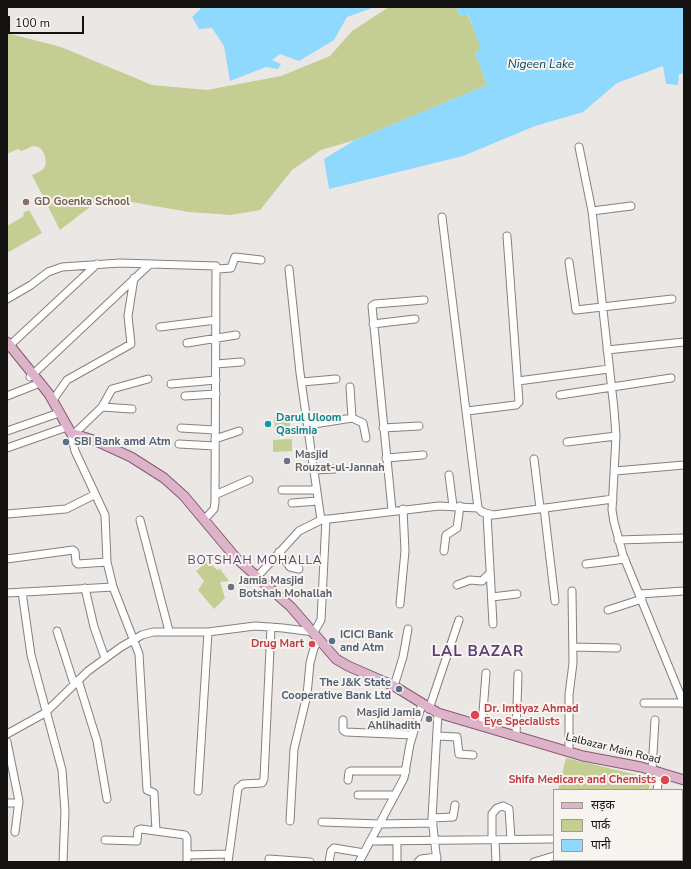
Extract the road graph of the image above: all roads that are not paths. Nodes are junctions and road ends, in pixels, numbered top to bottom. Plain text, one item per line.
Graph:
1 (579, 147) dead end
2 (631, 206) dead end
3 (592, 211) junction
4 (442, 217) dead end
5 (507, 236) dead end
6 (261, 260) dead end
7 (569, 262) dead end
8 (97, 264) junction
9 (150, 264) junction
10 (218, 269) junction
11 (288, 269) dead end
12 (134, 278) junction
13 (7, 299) edge
14 (672, 299) dead end
15 (424, 300) dead end
16 (602, 308) junction
17 (415, 319) dead end
18 (216, 320) junction
19 (373, 324) junction
20 (160, 327) dead end
21 (236, 335) dead end
22 (216, 338) junction
23 (684, 342) edge
24 (187, 343) dead end
25 (8, 346) edge
26 (607, 350) junction
27 (241, 362) dead end
28 (216, 364) junction
29 (609, 369) junction
30 (671, 378) dead end
31 (33, 379) junction
32 (336, 379) dead end
33 (148, 380) dead end
34 (216, 380) junction
35 (518, 381) junction
36 (302, 382) junction
37 (171, 384) dead end
38 (350, 387) dead end
39 (611, 387) junction
40 (216, 394) junction
41 (560, 395) dead end
42 (7, 396) edge
43 (185, 396) dead end
44 (53, 400) junction
45 (102, 407) junction
46 (132, 409) dead end
47 (58, 411) junction
48 (467, 412) junction
49 (352, 418) junction
50 (308, 425) junction
51 (420, 426) dead end
52 (181, 428) dead end
53 (383, 428) junction
54 (215, 430) junction
55 (7, 431) edge
56 (71, 431) junction
57 (239, 431) dead end
58 (616, 436) junction
59 (366, 438) dead end
60 (215, 442) junction
61 (567, 442) dead end
62 (180, 444) dead end
63 (7, 448) edge
64 (423, 455) dead end
65 (386, 458) junction
66 (534, 459) dead end
67 (684, 465) edge
68 (335, 468) dead end
69 (314, 470) junction
70 (615, 471) junction
71 (449, 475) dead end
72 (249, 480) dead end
73 (282, 490) dead end
74 (316, 490) junction
75 (94, 495) junction
76 (215, 495) junction
77 (613, 499) junction
78 (318, 501) junction
79 (292, 503) dead end
80 (456, 506) junction
81 (478, 508) junction
82 (542, 508) junction
83 (403, 509) junction
84 (392, 510) junction
85 (7, 514) edge
86 (488, 514) junction
87 (324, 519) junction
88 (140, 520) dead end
89 (204, 520) junction
90 (684, 538) edge
91 (618, 540) junction
92 (279, 552) junction
93 (444, 552) dead end
94 (7, 559) edge
95 (625, 559) junction
96 (107, 562) junction
97 (586, 564) dead end
98 (299, 569) dead end
99 (490, 574) junction
100 (257, 577) junction
101 (457, 585) dead end
102 (113, 587) junction
103 (85, 588) junction
104 (572, 591) dead end
105 (684, 591) edge
106 (22, 592) junction
107 (7, 593) edge
108 (517, 594) dead end
109 (641, 596) junction
110 (492, 597) junction
111 (554, 601) dead end
112 (400, 604) dead end
113 (608, 610) dead end
114 (459, 620) dead end
115 (493, 624) dead end
116 (271, 627) junction
117 (408, 629) dead end
118 (57, 631) dead end
119 (169, 631) junction
120 (208, 632) junction
121 (317, 636) junction
122 (133, 640) junction
123 (573, 647) junction
124 (617, 648) dead end
125 (105, 658) junction
126 (486, 673) dead end
127 (518, 674) dead end
128 (76, 682) junction
129 (394, 686) junction
130 (644, 703) dead end
131 (684, 704) edge
132 (426, 706) junction
133 (45, 713) junction
134 (438, 713) junction
135 (342, 720) dead end
136 (655, 720) dead end
137 (482, 725) junction
138 (7, 734) edge
139 (413, 735) junction
140 (438, 736) junction
141 (516, 736) junction
142 (7, 742) edge
143 (569, 751) junction
144 (473, 755) dead end
145 (406, 771) junction
146 (656, 771) junction
147 (348, 780) dead end
148 (684, 780) edge
149 (657, 789) edge
150 (198, 791) dead end
151 (358, 795) dead end
152 (395, 795) junction
153 (107, 799) dead end
154 (7, 803) edge
155 (19, 803) junction
156 (455, 805) dead end
157 (433, 820) junction
158 (290, 822) dead end
159 (322, 822) dead end
160 (380, 824) junction
161 (156, 830) junction
162 (15, 832) dead end
163 (553, 839) edge
164 (105, 840) dead end
165 (434, 840) junction
166 (494, 840) junction
167 (511, 840) junction
168 (370, 841) junction
169 (397, 842) junction
170 (364, 853) junction
171 (553, 856) edge
172 (228, 858) edge
173 (187, 859) edge
174 (269, 859) dead end
175 (437, 860) edge
176 (63, 862) edge
177 (310, 862) edge
178 (329, 862) edge
179 (359, 862) edge
180 (397, 862) edge
181 (418, 862) edge
182 (496, 862) edge
183 (534, 862) edge

1 - 3 street
2 - 3 street
3 - 16 street
4 - 48 street
5 - 35 street
6 - 10 street
7 - 16 street
8 - 9 street
8 - 13 street
8 - 25 street
9 - 10 street
9 - 12 street
10 - 18 street
11 - 36 street
12 - 31 street
12 - 44 street
14 - 16 street
15 - 19 street
16 - 26 street
17 - 19 street
18 - 20 street
18 - 22 street
19 - 53 street
21 - 22 street
22 - 24 street
22 - 28 street
23 - 26 street
25 - 31 main road
26 - 29 street
27 - 28 street
28 - 34 street
29 - 35 street
29 - 39 street
30 - 39 street
31 - 42 street
31 - 44 main road
31 - 47 main road
32 - 36 street
33 - 45 street
34 - 37 street
34 - 40 street
35 - 48 street
36 - 50 street
38 - 49 street
39 - 41 street
39 - 58 street
40 - 43 street
40 - 54 street
44 - 47 main road
45 - 46 street
45 - 56 street
47 - 55 street
47 - 56 main road
48 - 81 street
49 - 50 street
49 - 59 street
50 - 69 street
51 - 53 street
52 - 54 street
53 - 65 street
54 - 60 street
56 - 63 street
56 - 75 street
56 - 89 main road, Lalbazar Main Road
57 - 60 street
58 - 61 street
58 - 70 street
60 - 62 street
60 - 76 street
64 - 65 street
65 - 84 street
66 - 82 street
67 - 70 street
68 - 69 street
69 - 74 street
70 - 77 street
71 - 80 street
72 - 76 street
73 - 74 street
74 - 78 street
75 - 85 street
75 - 96 street
76 - 89 street
77 - 82 street
77 - 91 street
78 - 79 street
78 - 87 street
80 - 81 street
80 - 83 street
80 - 93 street
81 - 86 street
82 - 86 street
82 - 111 street
83 - 84 street
83 - 112 street
84 - 87 street
86 - 99 street
87 - 92 street
87 - 121 street
88 - 119 street
89 - 100 main road, Lalbazar Main Road
90 - 91 street
91 - 95 street
92 - 98 street
92 - 100 street
94 - 96 street
95 - 97 street
95 - 109 street
96 - 102 street
99 - 101 street
99 - 110 street
100 - 121 main road, Lalbazar Main Road
102 - 103 street
102 - 122 street
103 - 106 street
103 - 125 street
104 - 123 street
105 - 109 street
106 - 107 street
106 - 133 street
108 - 110 street
109 - 113 street
109 - 131 street
110 - 115 street
114 - 132 street
116 - 120 street
116 - 121 street
116 - 172 street
117 - 129 street
118 - 128 street
119 - 120 street
119 - 122 street
120 - 150 street
121 - 129 main road, Lalbazar Main Road
121 - 158 street
122 - 125 street
122 - 161 street
123 - 124 street
123 - 143 street
125 - 128 street
126 - 137 street
127 - 141 street
128 - 133 street
128 - 153 street
129 - 132 main road, Lalbazar Main Road
130 - 131 street
132 - 134 main road, Lalbazar Main Road
132 - 139 street
133 - 138 street
133 - 176 street
134 - 137 main road, Lalbazar Main Road
134 - 140 street
135 - 139 street
136 - 146 street
137 - 141 main road, Lalbazar Main Road
139 - 145 street
140 - 144 street
140 - 157 street
141 - 143 main road, Lalbazar Main Road
142 - 155 street
143 - 146 main road, Lalbazar Main Road
145 - 147 street
145 - 152 street
146 - 148 main road, Lalbazar Main Road
146 - 149 street
151 - 152 street
152 - 160 street
154 - 155 street
155 - 162 street
156 - 157 street
157 - 160 street
157 - 165 street
159 - 160 street
160 - 168 street
161 - 164 street
161 - 173 street
163 - 167 street
165 - 166 street
165 - 169 street
165 - 175 street
166 - 167 street
166 - 167 street
166 - 182 street
168 - 169 street
168 - 170 street
169 - 180 street
170 - 178 street
170 - 179 street
171 - 183 street
172 - 173 street
174 - 177 street
175 - 181 street

